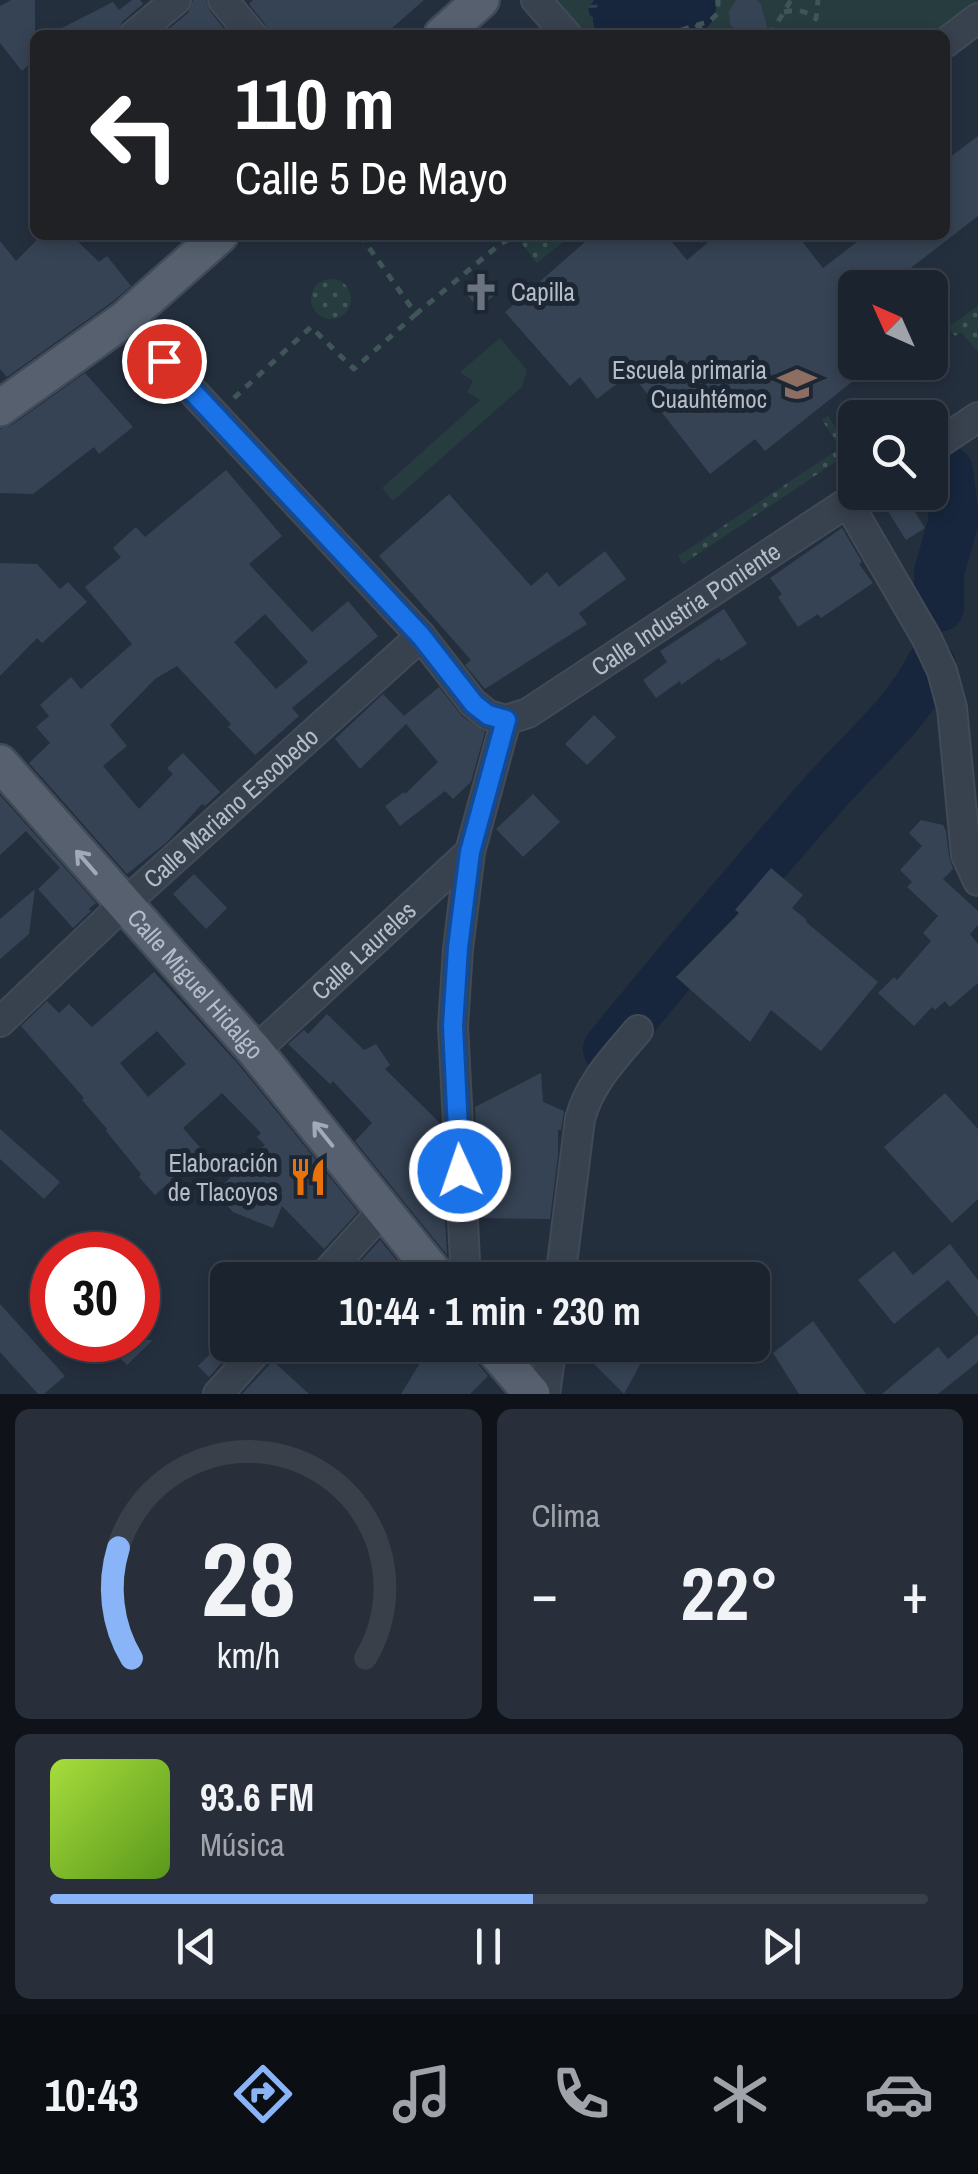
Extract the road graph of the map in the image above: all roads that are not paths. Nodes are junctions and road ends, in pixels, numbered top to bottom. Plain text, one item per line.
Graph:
1 (176, 0) edge
2 (224, 0) edge
3 (480, 0) edge
4 (536, 0) edge
5 (978, 18) edge
6 (140, 30) edge
7 (248, 30) edge
8 (447, 30) edge
9 (563, 30) edge
10 (950, 39) edge
11 (214, 240) edge
12 (125, 319) junction
13 (0, 408) edge
14 (978, 418) edge
15 (948, 437) edge
16 (838, 509) edge
17 (861, 510) edge
18 (421, 636) junction
19 (506, 720) junction
20 (0, 763) edge
21 (470, 852) junction
22 (978, 882) edge
23 (123, 904) junction
24 (0, 1022) edge
25 (638, 1030) dead end
26 (254, 1050) junction
27 (384, 1209) junction
28 (336, 1262) edge
29 (426, 1262) edge
30 (465, 1262) edge
31 (562, 1262) edge
32 (247, 1362) edge
33 (505, 1362) edge
34 (550, 1362) edge
35 (218, 1394) edge
36 (532, 1394) edge
37 (546, 1394) edge

1 - 6 street
2 - 7 street
3 - 8 main road
4 - 9 street
5 - 10 street
11 - 12 main road
12 - 13 main road
12 - 18 street
14 - 15 street
16 - 19 street, Calle Industria Poniente
17 - 22 street
18 - 19 street
18 - 23 street, Calle Mariano Escobedo
19 - 21 street
23 -> 20 main road, Calle Miguel Hidalgo
21 - 26 street, Calle Laureles
21 - 30 street
23 - 24 street, Calle Mariano Escobedo
23 - 26 main road, Calle Miguel Hidalgo
25 - 31 street
27 -> 26 main road, Calle Miguel Hidalgo
27 - 28 street
27 - 29 main road, Calle Miguel Hidalgo
32 - 35 street
33 - 36 main road
34 - 37 street

